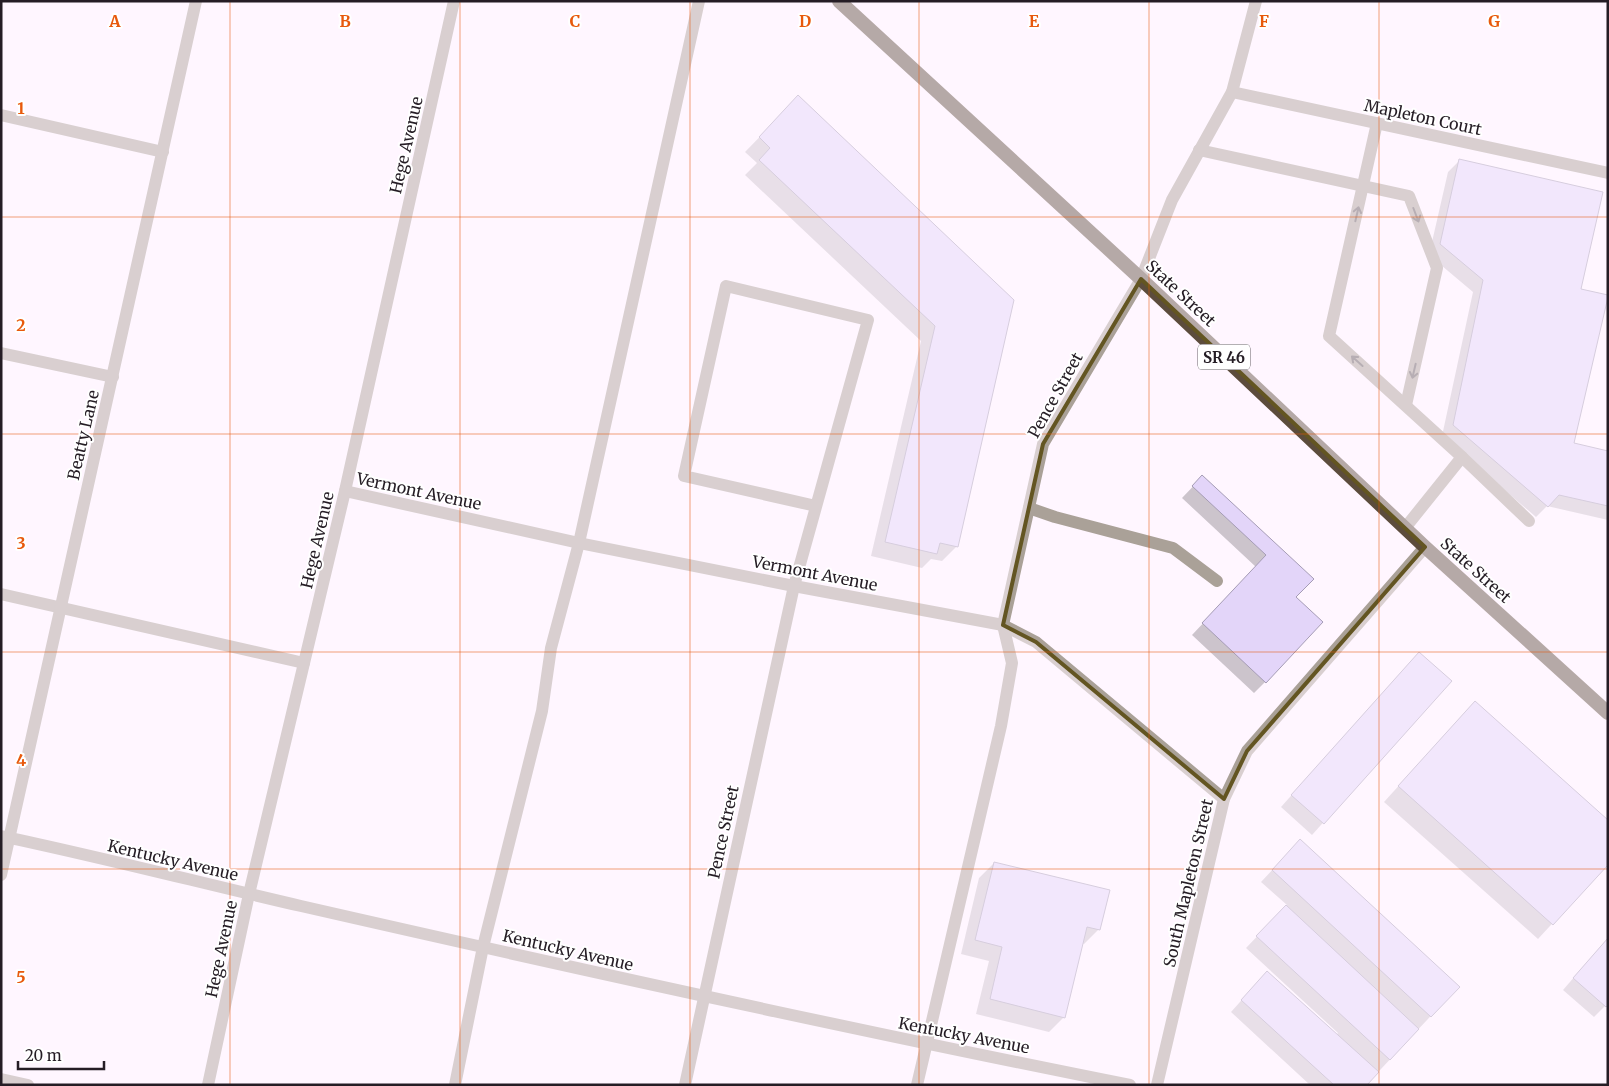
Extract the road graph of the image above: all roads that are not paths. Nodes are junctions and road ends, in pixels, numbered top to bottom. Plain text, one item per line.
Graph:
1 (196, 1) edge
2 (454, 1) edge
3 (699, 1) edge
4 (838, 1) edge
5 (1256, 1) edge
6 (1232, 92) junction
7 (1, 115) edge
8 (1378, 123) junction
9 (1199, 150) junction
10 (163, 152) junction
11 (1608, 173) edge
12 (1363, 186) junction
13 (1141, 279) junction
14 (1, 353) edge
15 (113, 377) junction
16 (1406, 405) junction
17 (1462, 457) junction
18 (345, 491) junction
19 (816, 506) junction
20 (1029, 508) junction
21 (1529, 521) dead end
22 (1405, 528) junction
23 (579, 543) junction
24 (1425, 547) junction
25 (1218, 581) dead end
26 (794, 586) junction
27 (1, 594) edge
28 (61, 608) junction
29 (1003, 625) junction
30 (304, 662) junction
31 (1607, 710) edge
32 (1224, 799) junction
33 (5, 837) edge
34 (1, 875) edge
35 (249, 894) junction
36 (483, 947) junction
37 (704, 997) junction
38 (926, 1044) junction
39 (1, 1079) edge
40 (28, 1085) edge
41 (208, 1085) edge
42 (455, 1085) edge
43 (685, 1085) edge
44 (916, 1085) edge
45 (1130, 1085) edge
46 (1157, 1085) edge

1 - 10 street, Beatty Lane
2 - 18 street, Hege Avenue
3 - 23 street
4 - 13 highway, State Street / SR 46
5 - 6 street
6 - 8 street, Mapleton Court
6 - 9 street
7 - 10 street
8 - 11 street, Mapleton Court
8 - 12 street
9 - 12 street
9 - 13 street
10 - 15 street, Beatty Lane
16 -> 12 street
12 -> 16 street
13 - 20 street, Pence Street
13 - 22 highway, State Street / SR 46
14 - 15 street
15 - 28 street, Beatty Lane
16 - 17 street
17 - 21 street
17 - 22 street
18 - 23 street, Vermont Avenue
18 - 30 street, Hege Avenue
19 - 19 street, Pence Street
19 - 26 street, Pence Street
20 - 25 street
20 - 29 street, Pence Street
22 - 24 highway, State Street / SR 46
23 - 26 street, Vermont Avenue
23 - 36 street
24 - 31 highway, State Street / SR 46
24 - 32 street, South Mapleton Street
26 - 29 street, Vermont Avenue
26 - 37 street, Pence Street
27 - 28 street
28 - 30 street
28 - 33 street, Beatty Lane
29 - 32 street, Vermont Avenue
29 - 38 street
30 - 35 street, Hege Avenue
32 - 46 street, South Mapleton Street
33 - 34 street, Beatty Lane
33 - 35 street, Kentucky Avenue
35 - 36 street, Kentucky Avenue
35 - 41 street, Hege Avenue
36 - 37 street, Kentucky Avenue
36 - 42 street
37 - 38 street, Kentucky Avenue
37 - 43 street, Pence Street
38 - 44 street
38 - 45 street, Kentucky Avenue
39 - 40 street

